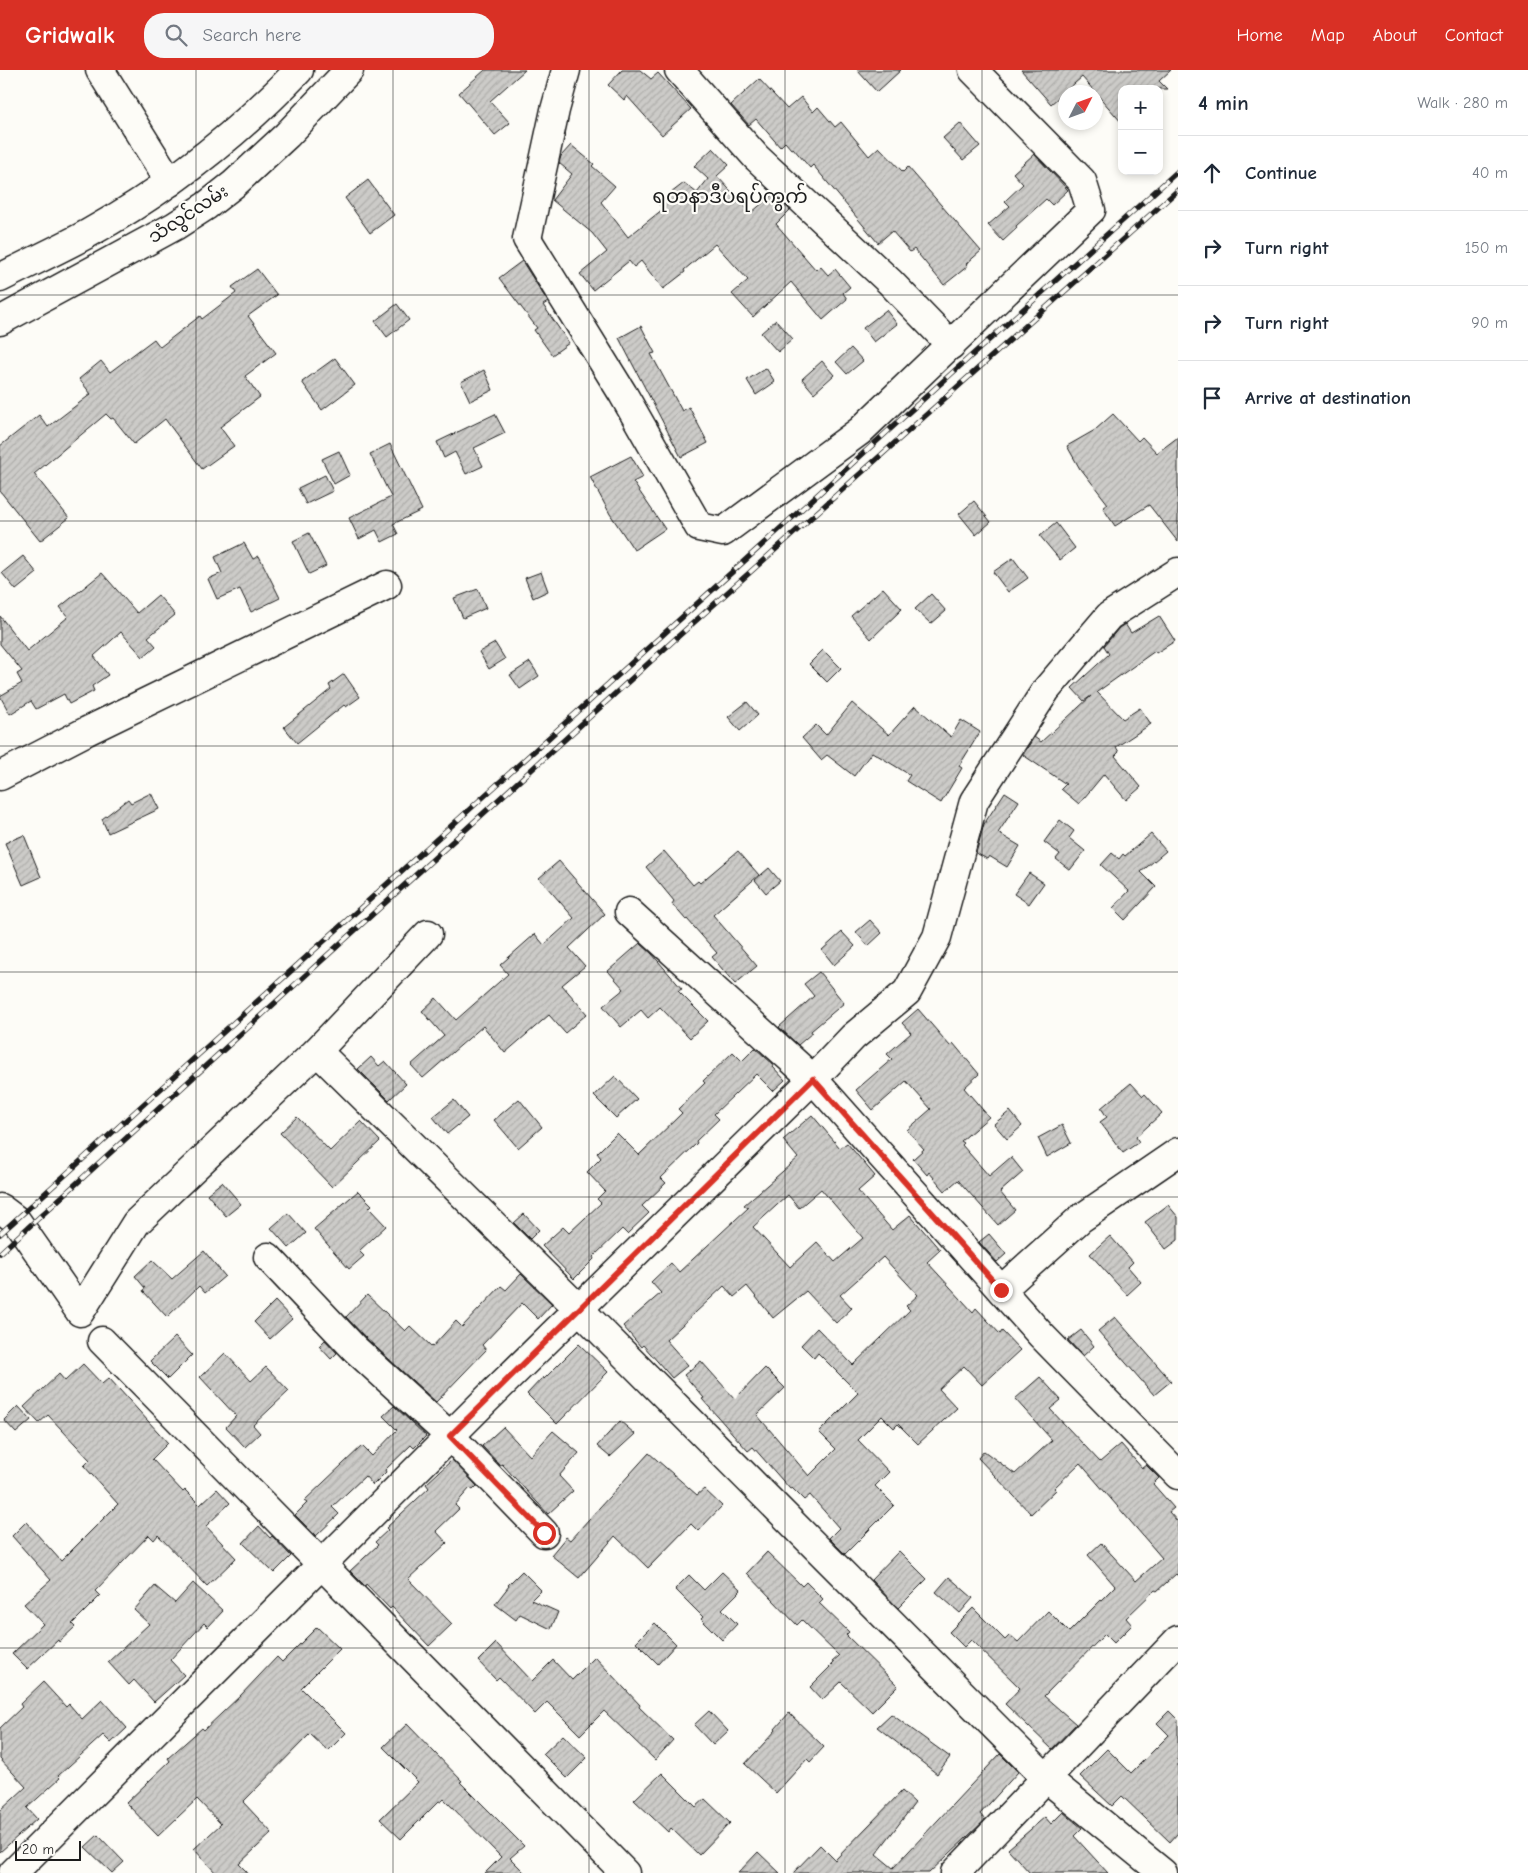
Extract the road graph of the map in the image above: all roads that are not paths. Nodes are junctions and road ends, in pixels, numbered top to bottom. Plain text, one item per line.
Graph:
1 (100, 70) edge
2 (299, 70) edge
3 (349, 70) edge
4 (566, 70) edge
5 (678, 70) edge
6 (973, 70) edge
7 (170, 182) junction
8 (0, 278) edge
9 (1, 319) edge
10 (951, 345) junction
11 (1178, 572) edge
12 (386, 585) dead end
13 (0, 776) edge
14 (629, 912) dead end
15 (428, 934) dead end
16 (317, 1051) junction
17 (813, 1079) junction
18 (1178, 1152) edge
19 (0, 1208) edge
20 (268, 1257) dead end
21 (1001, 1290) junction
22 (579, 1309) junction
23 (102, 1341) dead end
24 (450, 1436) junction
25 (1178, 1475) edge
26 (544, 1533) dead end
27 (322, 1565) junction
28 (1178, 1640) edge
29 (1045, 1777) junction
30 (13, 1873) edge
31 (625, 1873) edge
32 (954, 1873) edge
33 (1163, 1873) edge

1 - 7 street
2 - 7 street, သံလွင်လမ်း
3 - 9 street, သံလွင်လမ်း
4 - 10 street
5 - 10 street
6 - 10 street
7 - 8 street, သံလွင်လမ်း
11 - 17 street
12 - 13 street
14 - 17 street
15 - 16 street
16 - 19 street
16 - 22 street
17 - 21 street
17 - 22 street
18 - 21 street
20 - 24 street
21 - 25 street
22 - 24 street
22 - 29 street
23 - 27 street
24 - 26 street
24 - 27 street
27 - 30 street
27 - 31 street
28 - 29 street
29 - 32 street
29 - 33 street

